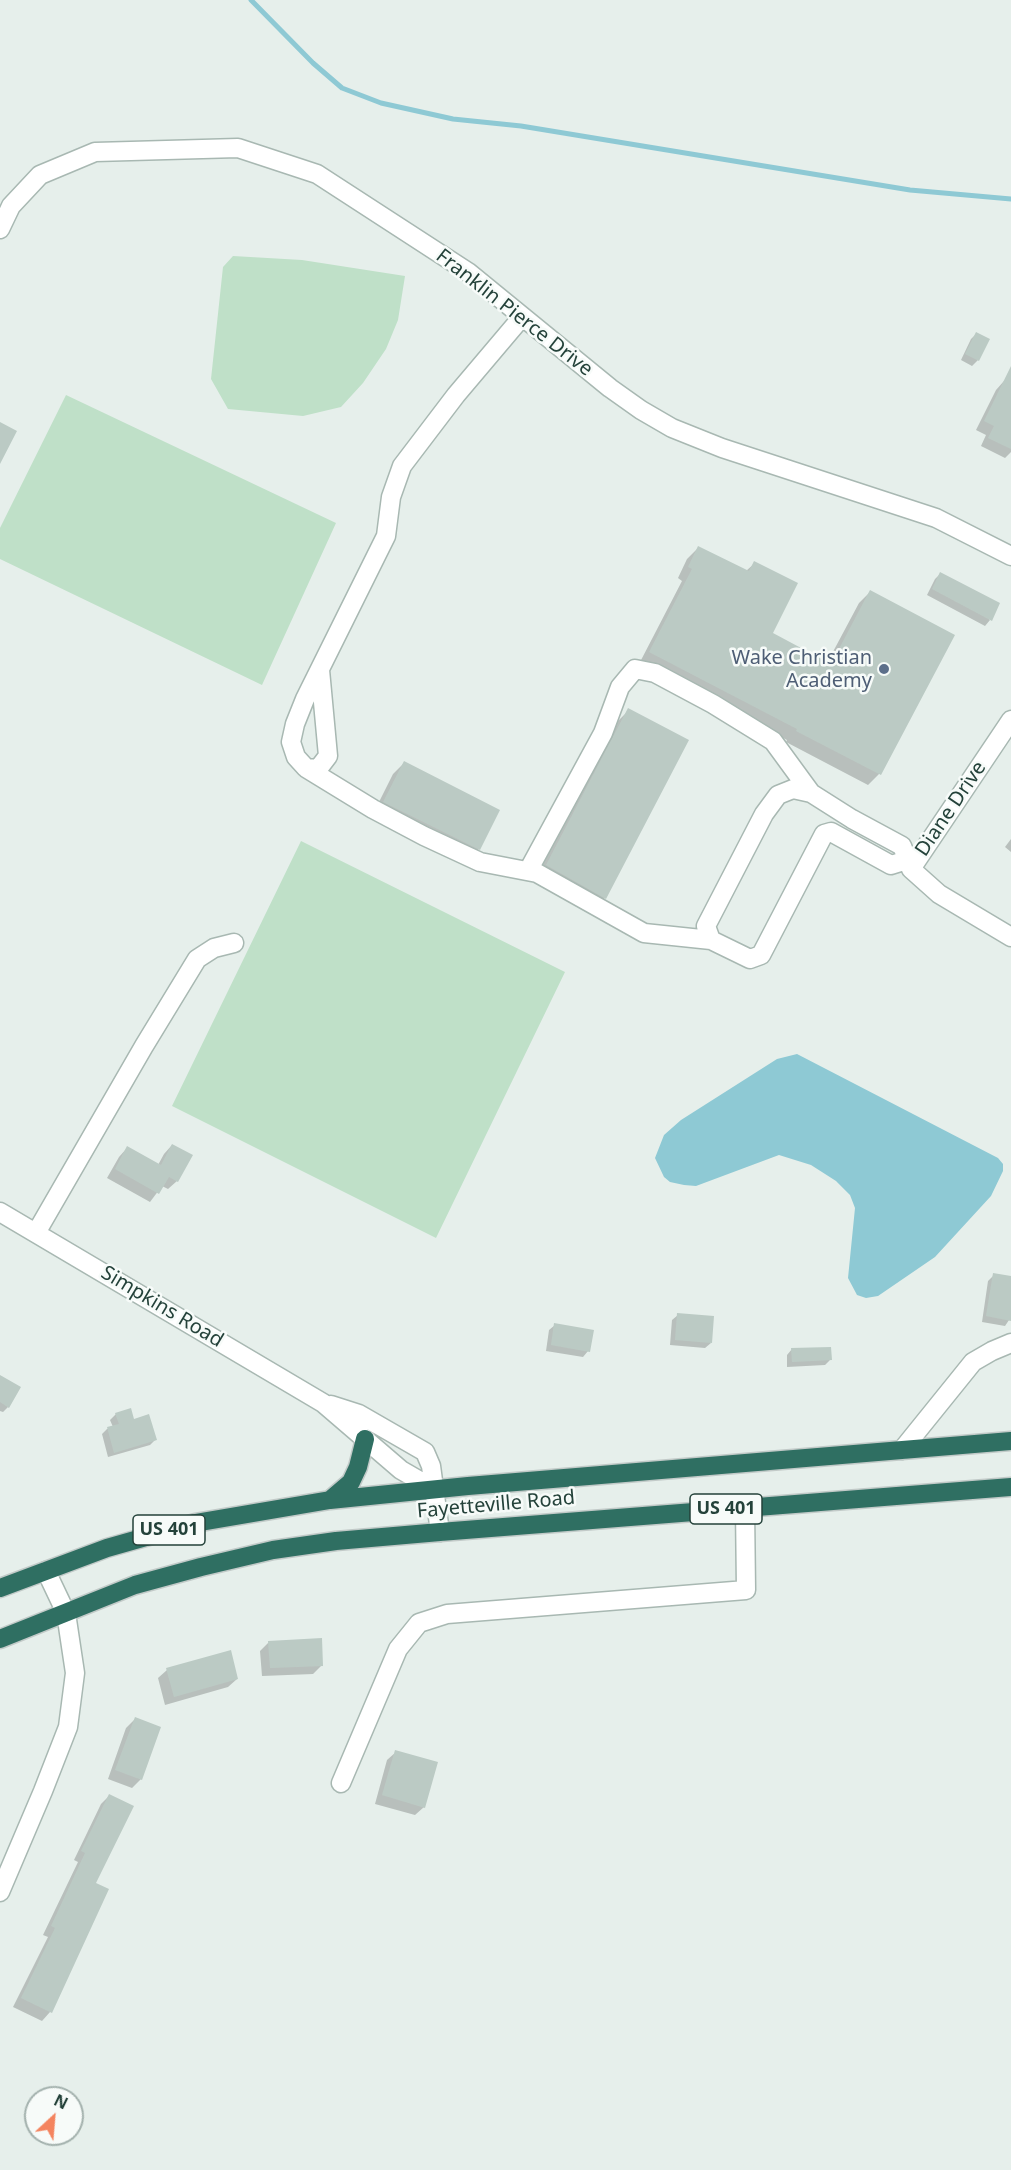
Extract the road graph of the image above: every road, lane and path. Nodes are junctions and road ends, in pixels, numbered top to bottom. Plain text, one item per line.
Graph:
1 (0, 228) edge
2 (522, 317) junction
3 (1011, 556) edge
4 (320, 670) junction
5 (1011, 720) edge
6 (306, 768) junction
7 (811, 793) junction
8 (909, 864) junction
9 (528, 871) junction
10 (1011, 937) edge
11 (711, 940) junction
12 (234, 943) dead end
13 (0, 1212) edge
14 (36, 1233) junction
15 (1011, 1343) edge
16 (323, 1403) junction
17 (365, 1439) junction
18 (1011, 1441) edge
19 (902, 1450) junction
20 (1011, 1487) edge
21 (434, 1489) junction
22 (330, 1500) junction
23 (745, 1508) junction
24 (440, 1532) junction
25 (46, 1571) junction
26 (0, 1588) edge
27 (66, 1613) junction
28 (0, 1639) edge
29 (341, 1783) dead end
30 (0, 1892) edge

1 - 2 street, Franklin Pierce Drive
2 - 3 street, Franklin Pierce Drive
2 - 4 street
4 - 6 street
4 - 6 street
5 - 8 street, Diane Drive
6 - 9 street
7 - 8 street
7 - 9 street
7 - 11 street
8 - 10 street
8 - 11 street
9 - 11 street
12 - 14 street
13 - 14 street, Simpkins Road
14 - 16 street, Simpkins Road
15 - 19 street
16 - 17 street, Simpkins Road
16 - 21 street, Simpkins Road
17 - 21 street, Simpkins Road
17 - 22 highway
18 - 19 highway, Fayetteville Road / US 401
19 - 21 highway, Fayetteville Road / US 401
20 - 23 highway, Fayetteville Road / US 401
21 - 22 highway, Fayetteville Road / US 401
21 - 24 street, Simpkins Road
22 - 25 highway, Fayetteville Road / US 401
23 - 24 highway, Fayetteville Road / US 401
23 - 29 street
24 - 27 highway, Fayetteville Road / US 401
25 - 26 highway, Fayetteville Road / US 401
25 - 27 street
27 - 28 highway, Fayetteville Road / US 401
27 - 30 street

